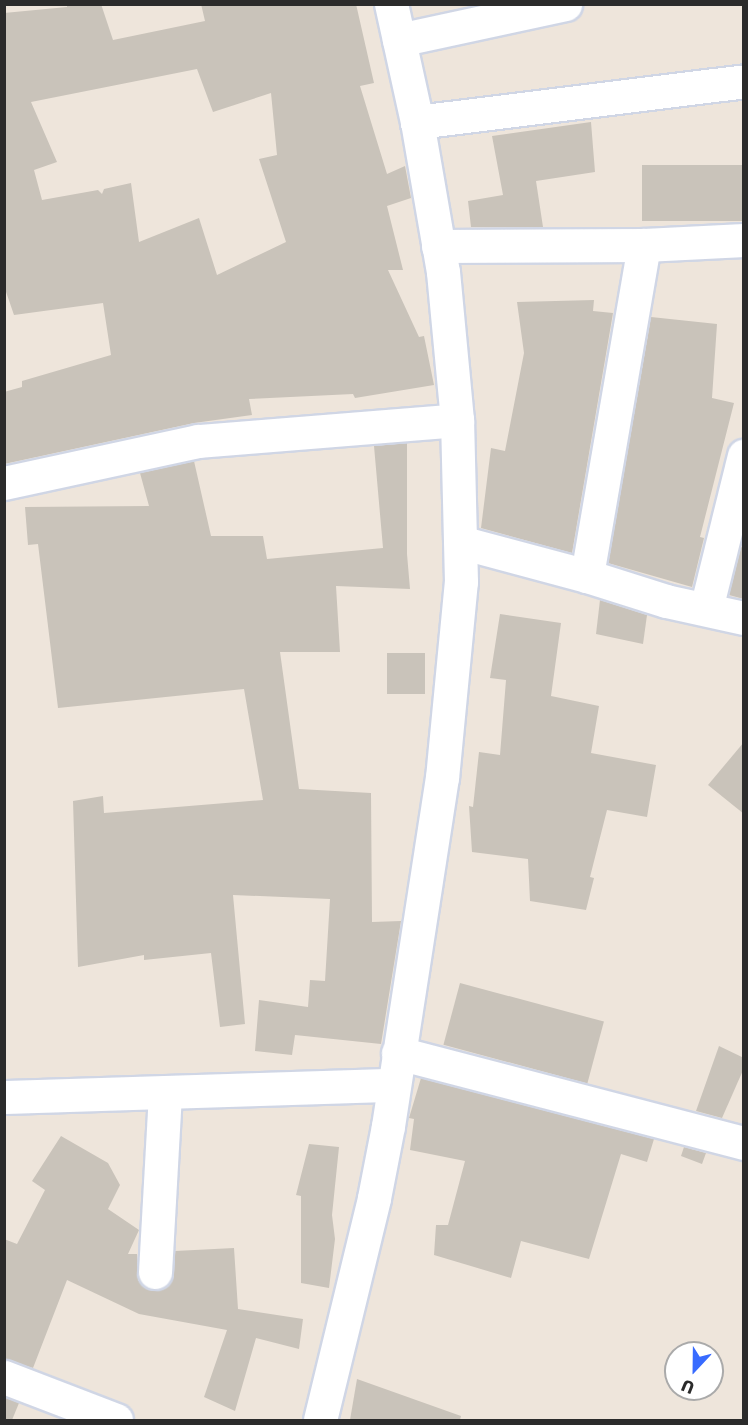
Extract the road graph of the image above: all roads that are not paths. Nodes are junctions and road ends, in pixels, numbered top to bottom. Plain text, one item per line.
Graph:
1 (391, 4) edge
2 (565, 4) edge
3 (399, 40) junction
4 (744, 81) edge
5 (417, 122) junction
6 (744, 240) edge
7 (644, 244) junction
8 (438, 246) junction
9 (457, 420) junction
10 (744, 456) edge
11 (4, 483) edge
12 (460, 542) junction
13 (587, 576) junction
14 (706, 609) junction
15 (744, 618) edge
16 (398, 1053) junction
17 (394, 1085) junction
18 (165, 1092) junction
19 (4, 1097) edge
20 (744, 1143) edge
21 (155, 1272) dead end
22 (4, 1377) edge
23 (116, 1420) edge
24 (320, 1420) edge

1 - 3 street
2 - 3 street
3 - 5 street
4 - 5 street
5 - 8 street
6 - 7 street
7 - 8 street
7 - 13 street
8 - 9 street
9 - 11 street
9 - 12 street
10 - 14 street
12 - 13 street
12 - 16 street
13 - 14 street
14 - 15 street
16 - 17 street
16 - 20 street
17 - 18 street
17 - 24 street
18 - 19 street
18 - 21 street
22 - 23 street

